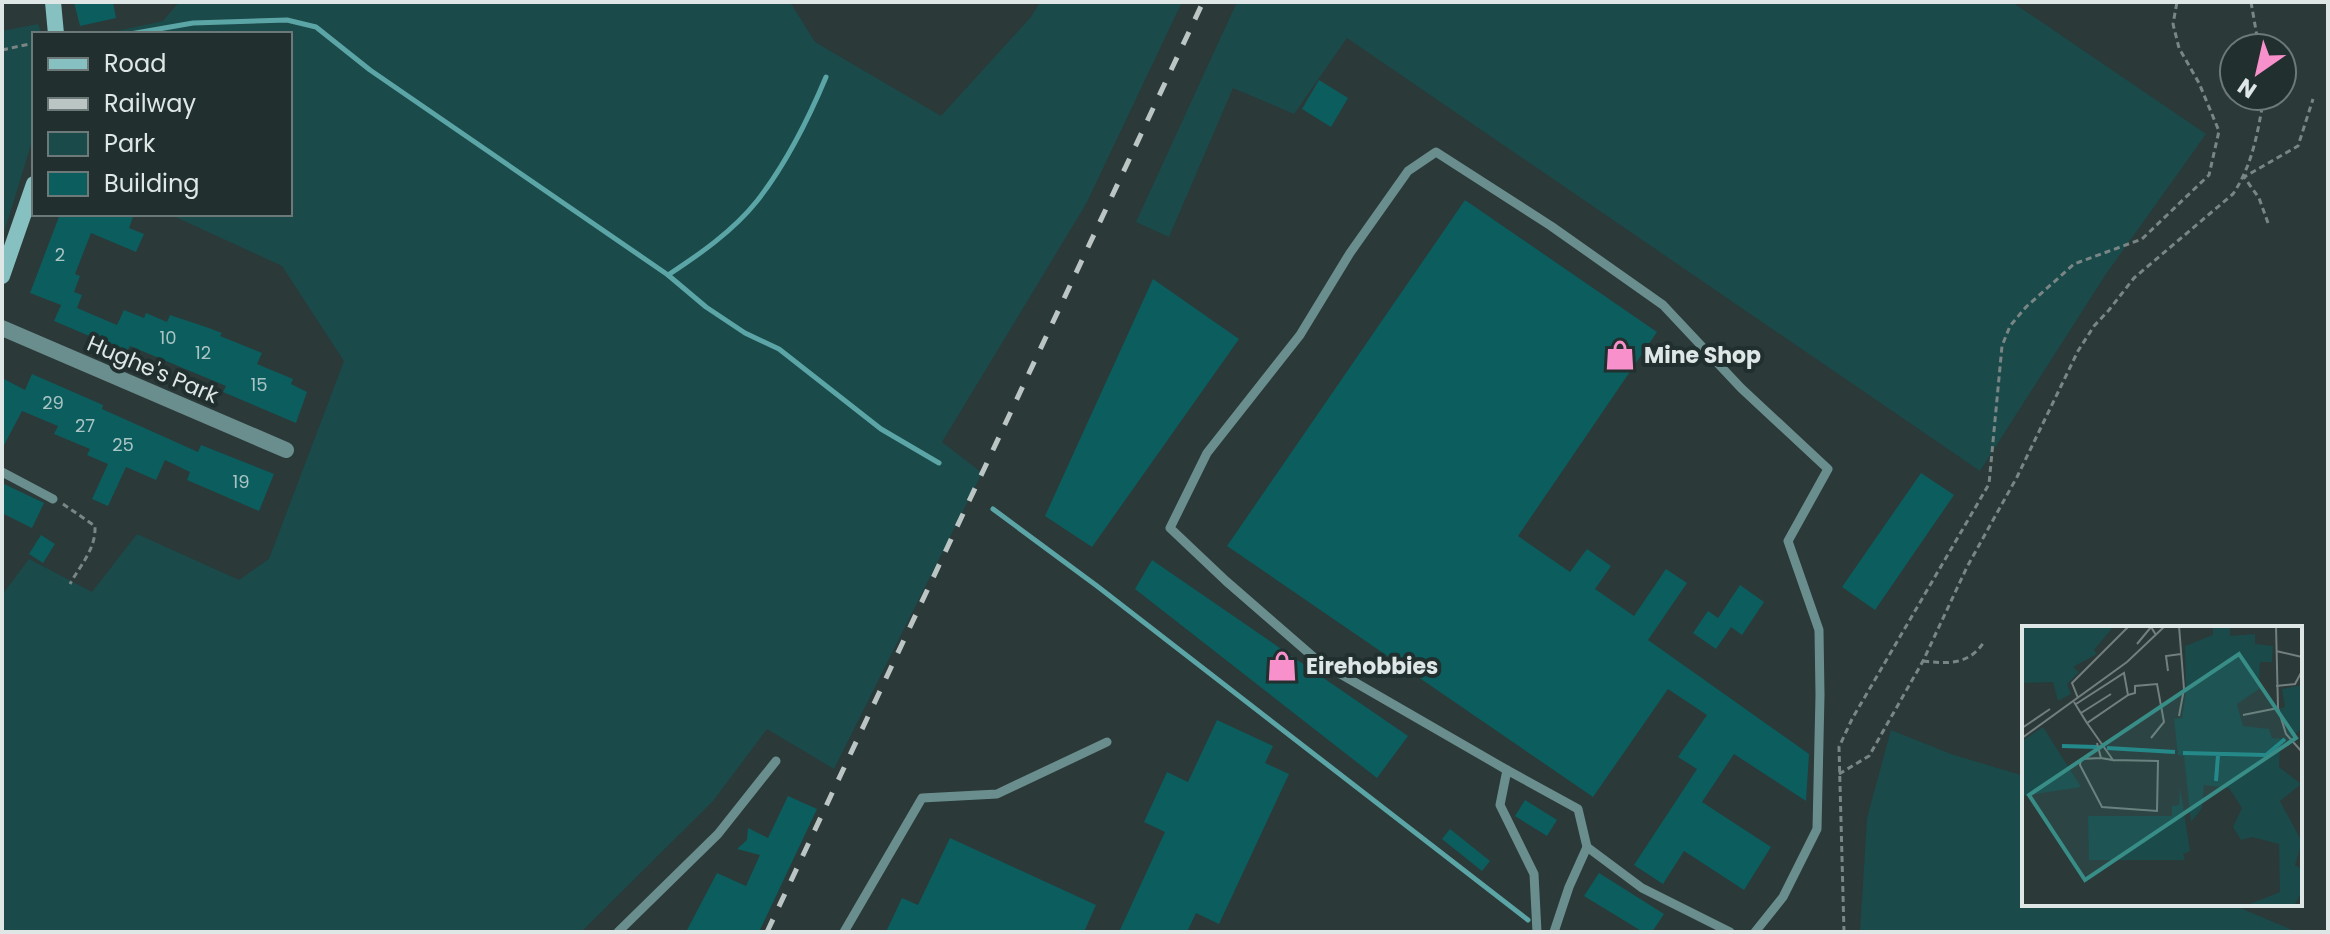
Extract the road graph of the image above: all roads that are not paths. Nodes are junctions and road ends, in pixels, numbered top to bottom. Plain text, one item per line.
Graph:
1 (53, 2) edge
2 (56, 32) edge
3 (32, 190) edge
4 (2, 276) edge
5 (2, 328) edge
6 (286, 450) dead end
7 (2, 472) edge
8 (53, 499) road end
9 (1107, 742) dead end
10 (776, 761) dead end
11 (1507, 770) junction
12 (1587, 847) junction
13 (618, 932) edge
14 (844, 932) edge
15 (1537, 932) edge
16 (1554, 932) edge
17 (1730, 932) edge
18 (1755, 932) edge

1 - 2 main road
3 - 4 main road
5 - 6 street, Hughe's Park
7 - 8 lane
9 - 14 lane
10 - 13 lane
11 - 12 lane
11 - 15 lane
11 - 18 lane
12 - 16 lane
12 - 17 lane

